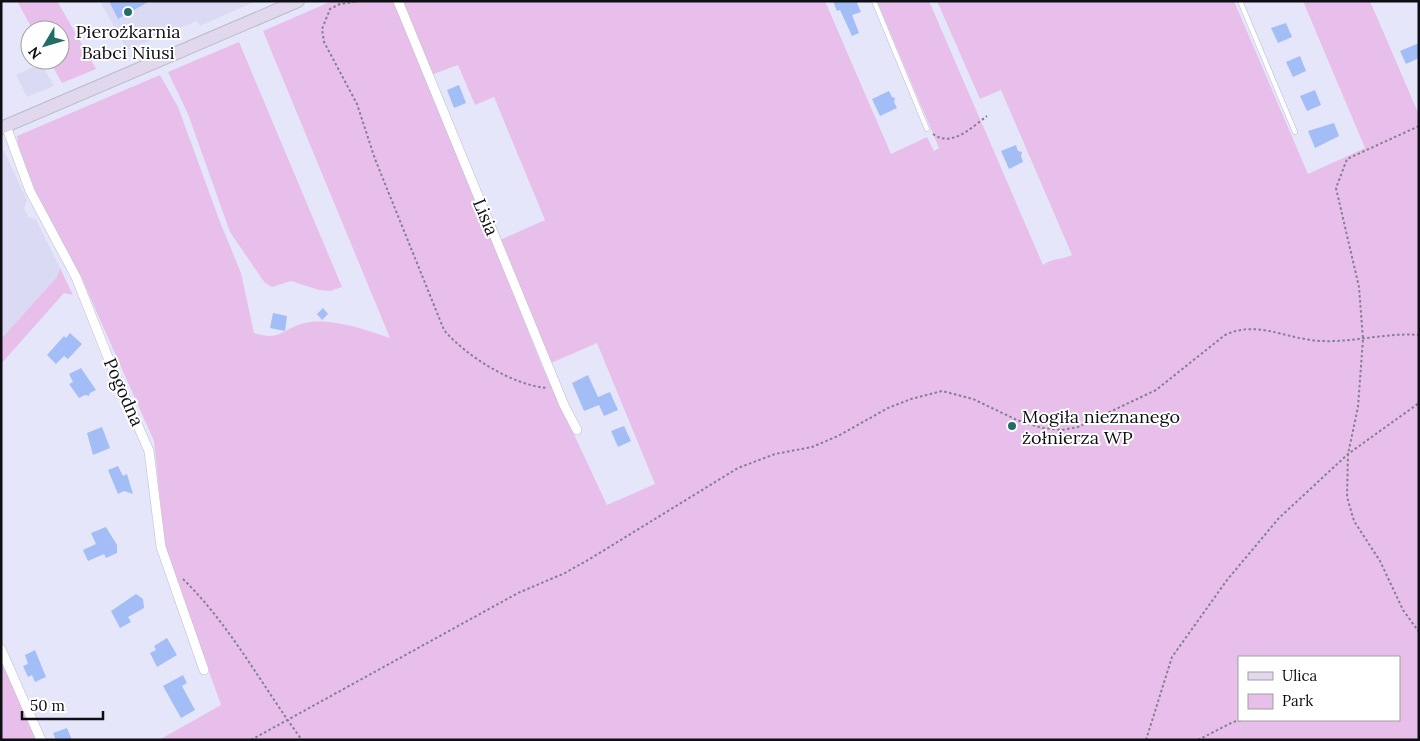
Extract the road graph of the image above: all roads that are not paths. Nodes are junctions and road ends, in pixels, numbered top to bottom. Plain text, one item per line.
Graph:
1 (298, 1) edge
2 (398, 1) edge
3 (874, 1) edge
4 (1240, 1) edge
5 (4, 127) edge
6 (928, 128) road end
7 (1295, 132) dead end
8 (577, 430) dead end
9 (1, 649) edge
10 (204, 670) dead end
11 (41, 740) edge

1 - 5 main road
2 - 8 street, Lisia
3 - 6 lane
4 - 7 lane
5 - 10 street, Pogodna
9 - 11 street

